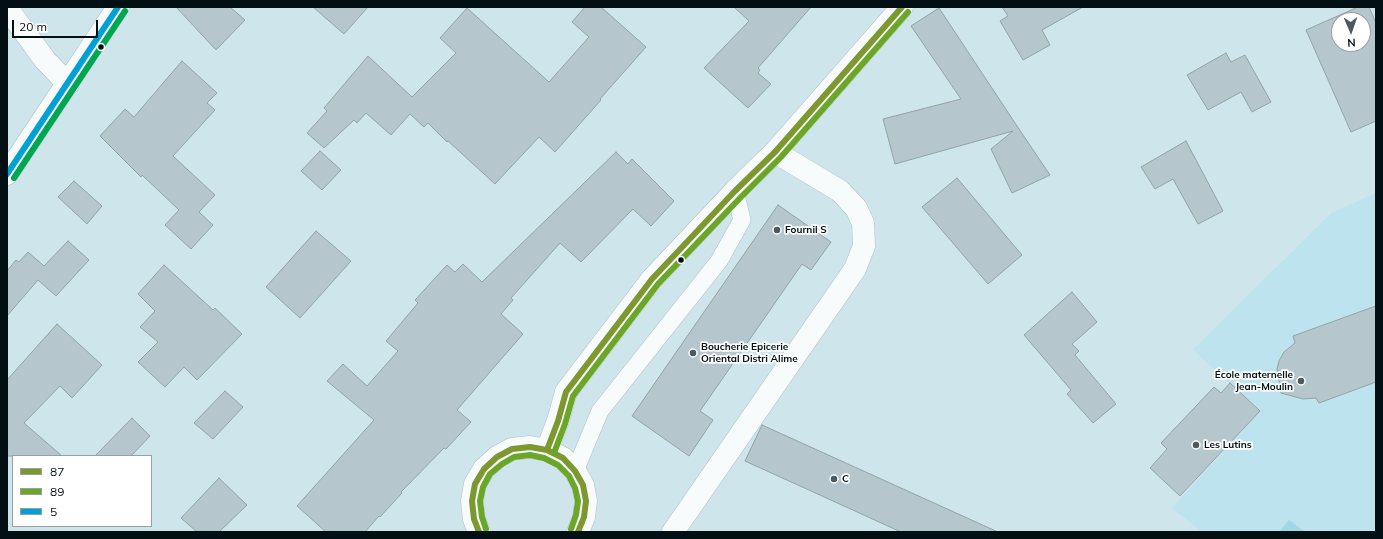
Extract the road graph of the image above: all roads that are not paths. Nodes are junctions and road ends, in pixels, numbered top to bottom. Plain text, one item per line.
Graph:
1 (118, 7) edge
2 (902, 7) edge
3 (7, 8) edge
4 (68, 84) junction
5 (775, 152) junction
6 (7, 174) edge
7 (735, 192) junction
8 (547, 450) junction
9 (575, 471) junction
10 (479, 532) edge
11 (578, 532) edge
12 (673, 532) edge

1 - 4 street
2 - 5 street
3 - 4 street
4 - 6 street
5 - 7 street
5 - 12 street
7 - 8 street
7 - 9 lane
8 - 9 street
8 - 10 street
9 - 11 street

